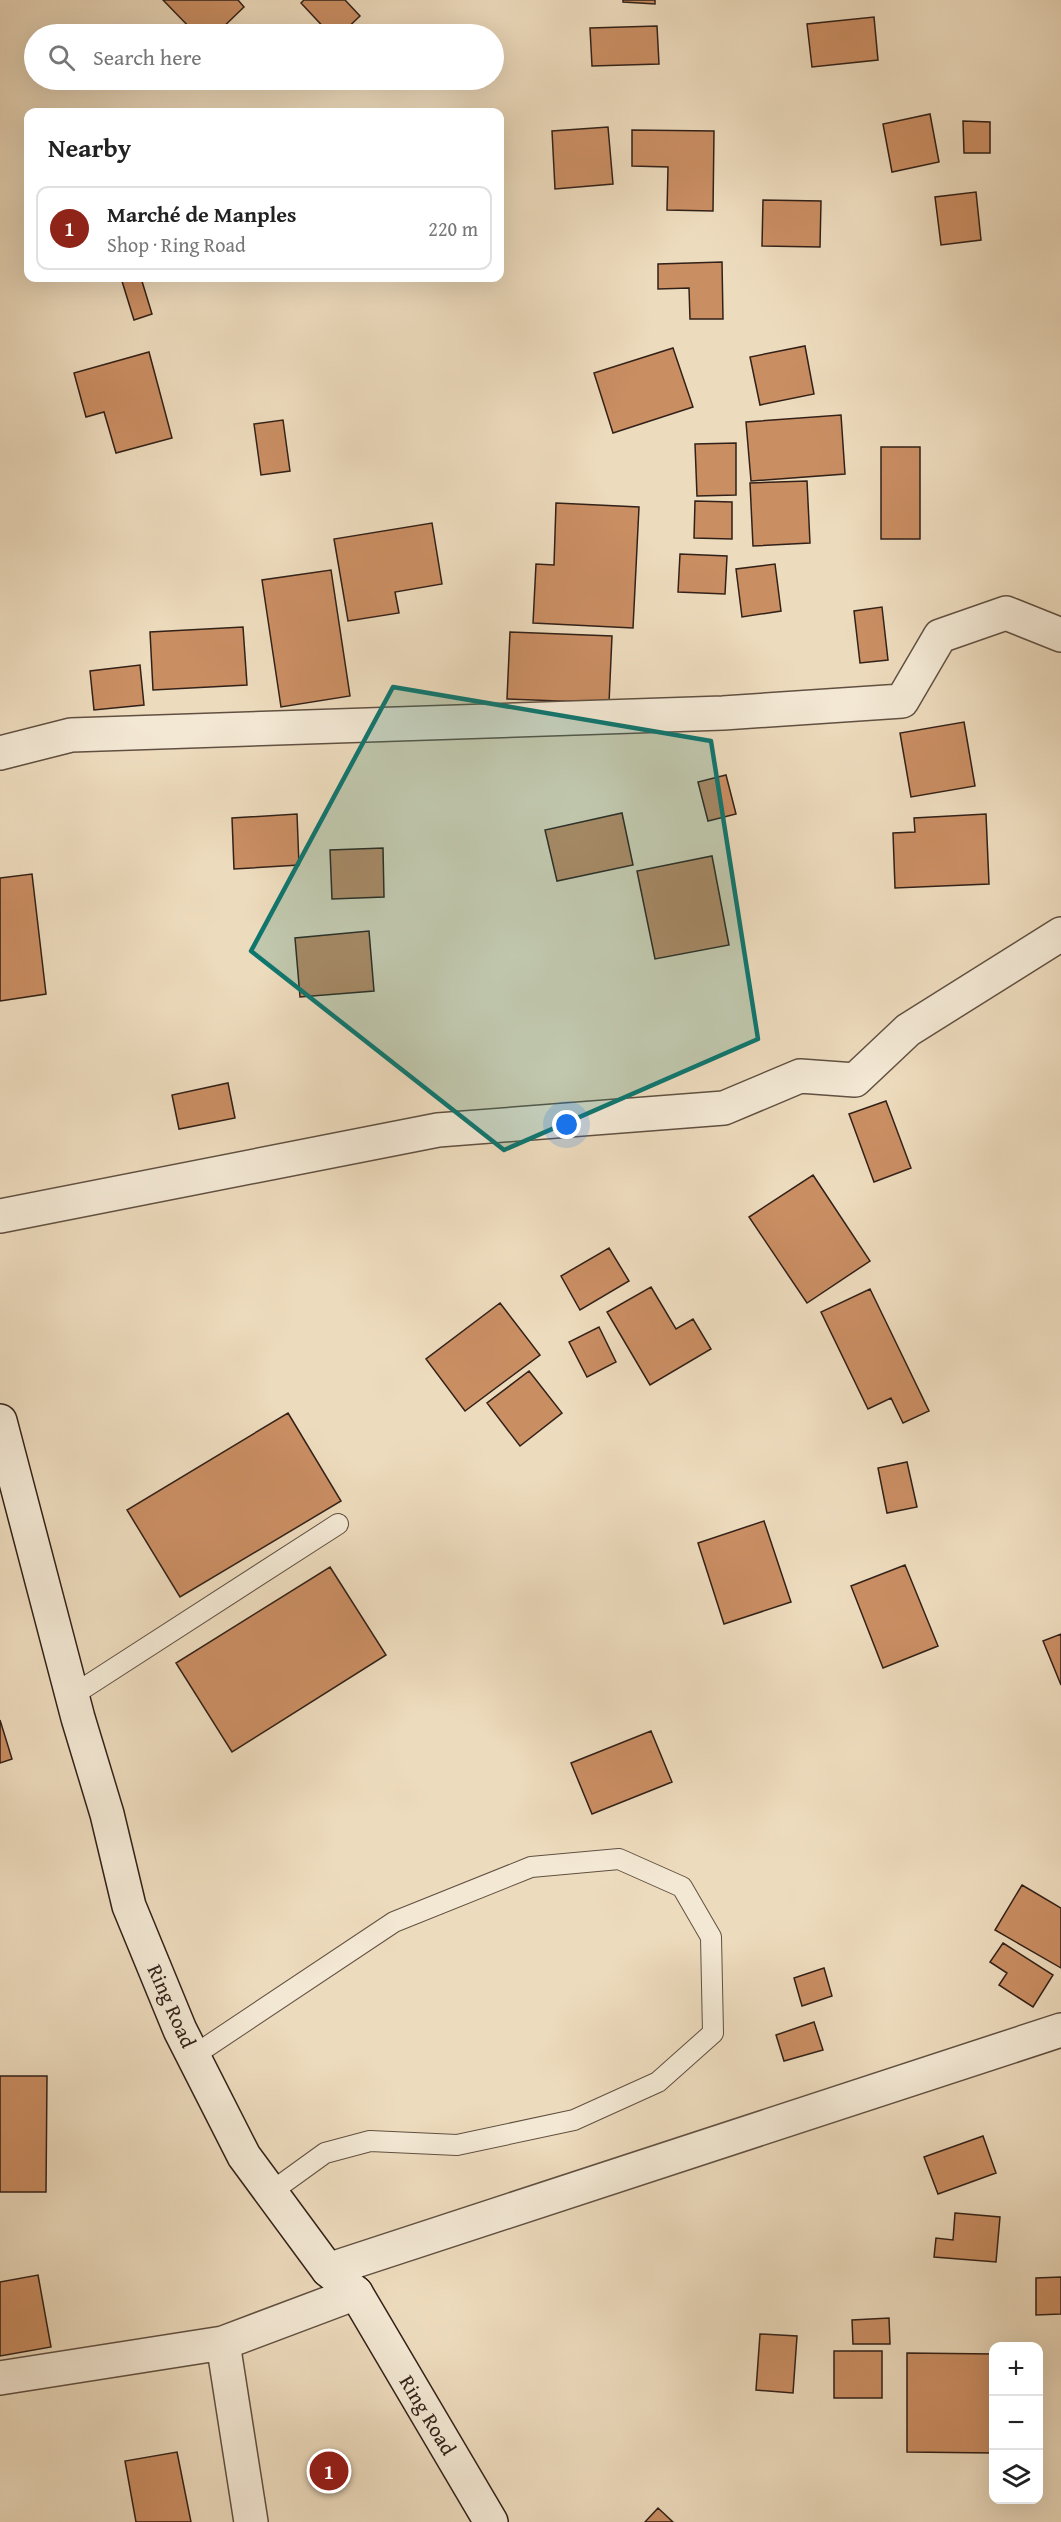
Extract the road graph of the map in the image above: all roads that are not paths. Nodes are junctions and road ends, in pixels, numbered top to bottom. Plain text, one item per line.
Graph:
1 (1061, 635) edge
2 (0, 753) edge
3 (1061, 934) edge
4 (0, 1216) edge
5 (0, 1421) edge
6 (338, 1524) dead end
7 (73, 1695) junction
8 (1061, 2030) edge
9 (193, 2056) junction
10 (271, 2192) junction
11 (328, 2270) junction
12 (356, 2293) junction
13 (223, 2343) junction
14 (0, 2378) edge
15 (251, 2522) edge
16 (491, 2522) edge

1 - 2 street
3 - 4 street
5 - 7 street, Ring Road
6 - 7 lane
7 - 9 street, Ring Road
8 - 11 street
9 - 10 street, Ring Road
9 - 10 lane
10 - 11 street, Ring Road
11 - 12 street, Ring Road
12 - 13 street
12 - 16 street, Ring Road
13 - 14 street
13 - 15 street

